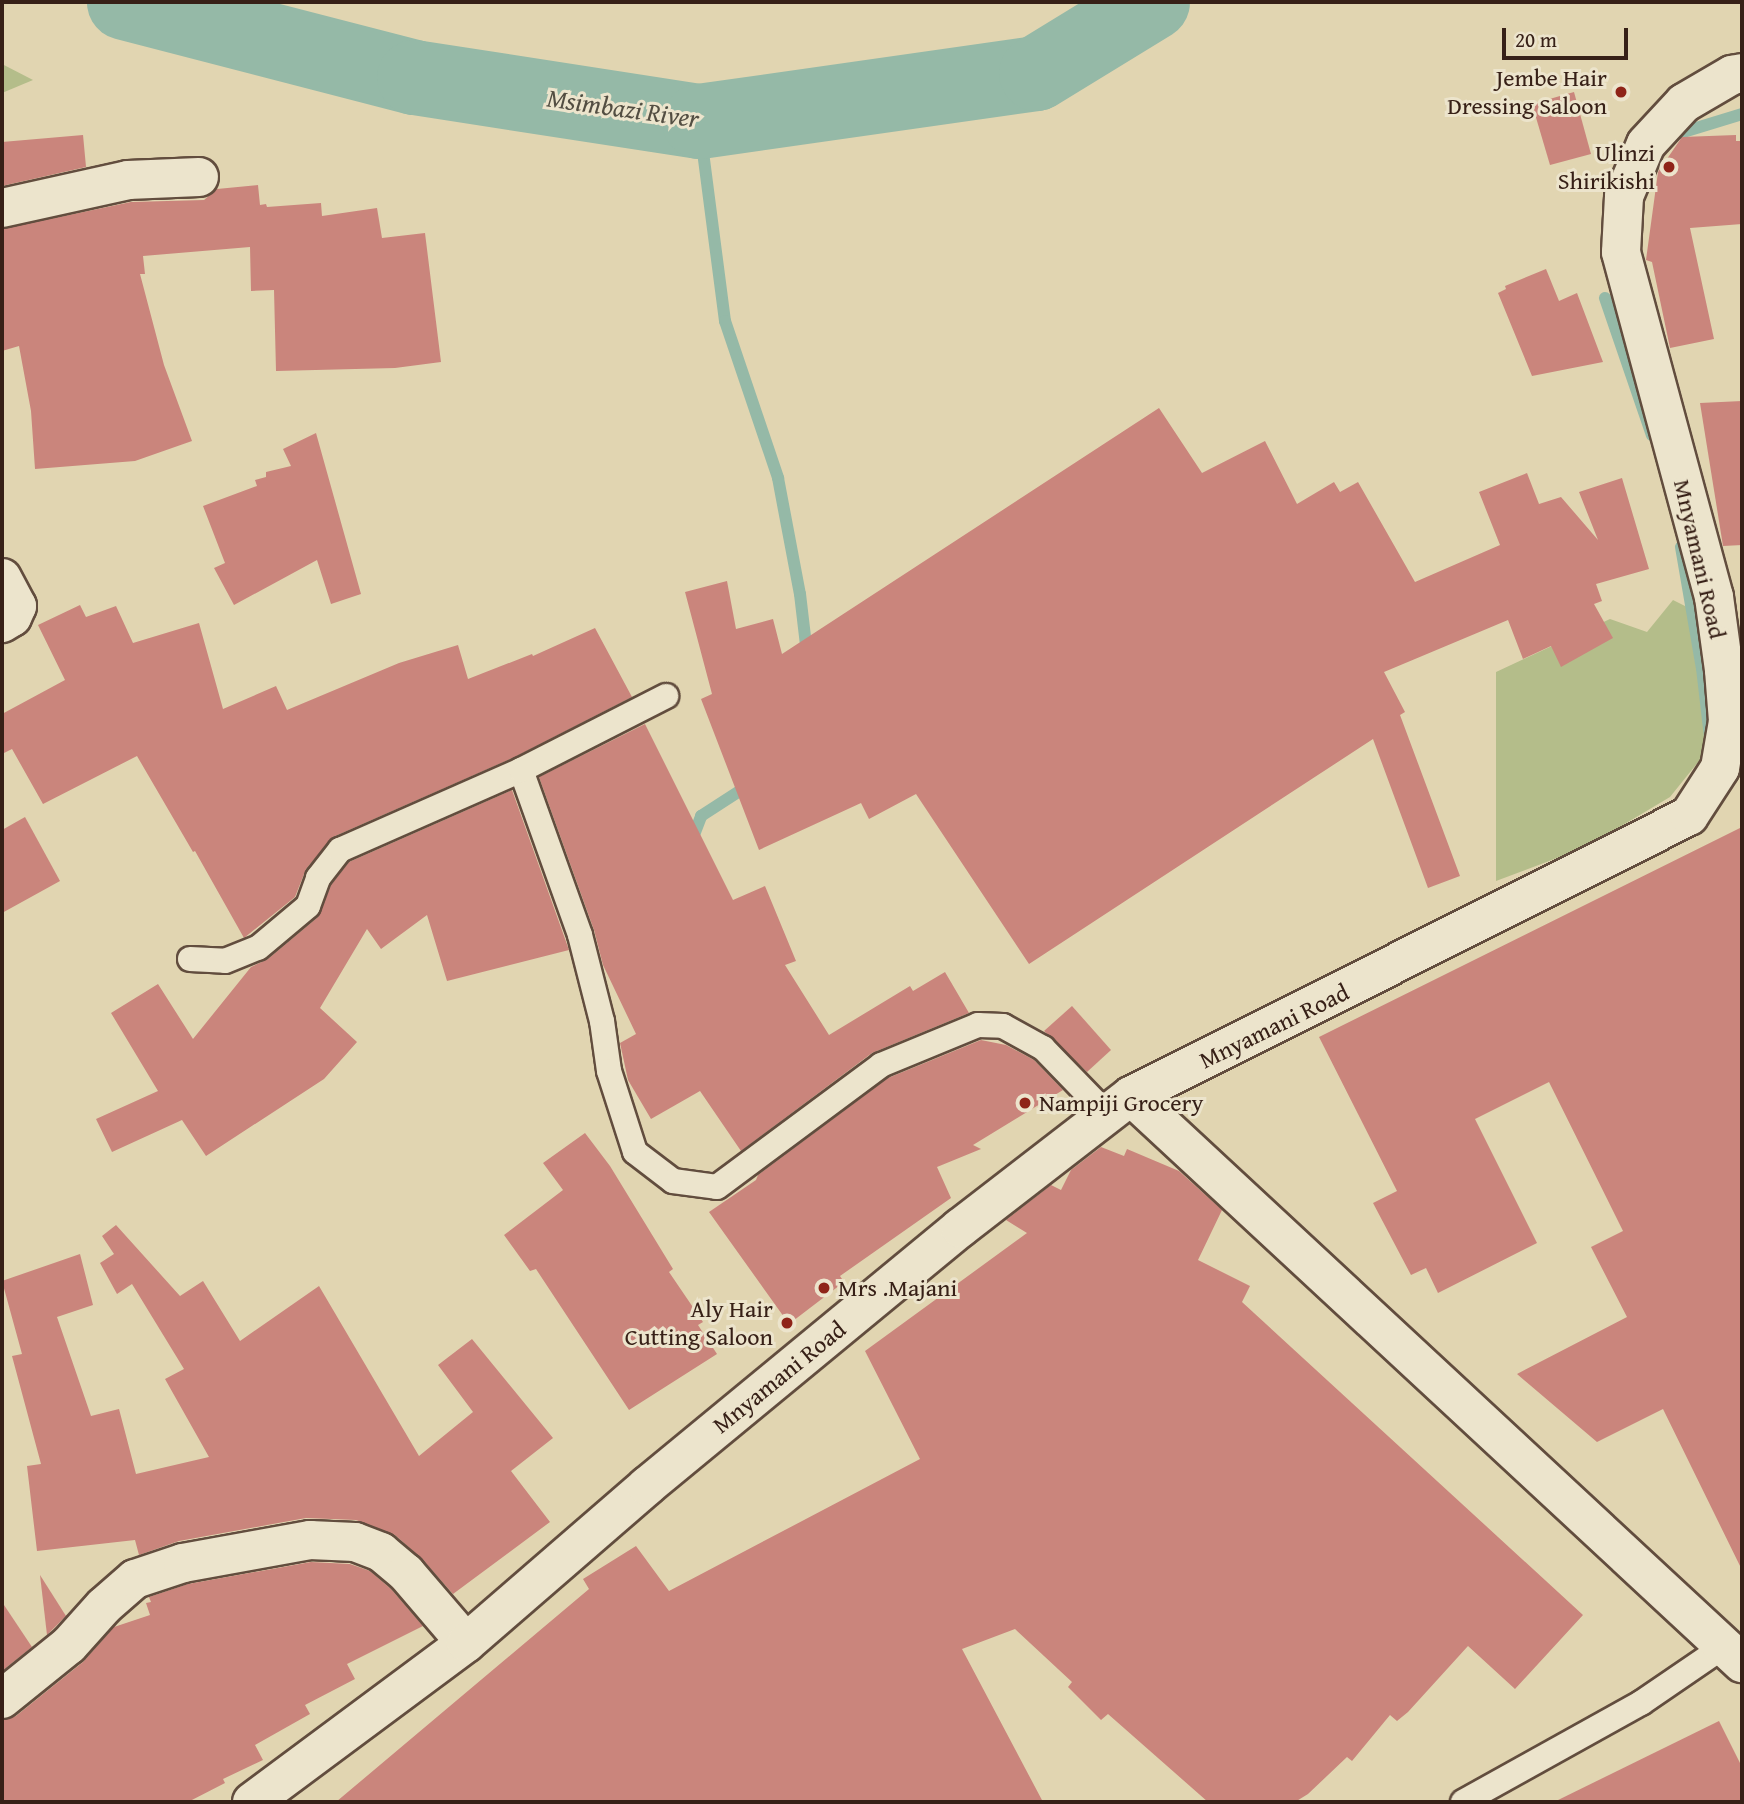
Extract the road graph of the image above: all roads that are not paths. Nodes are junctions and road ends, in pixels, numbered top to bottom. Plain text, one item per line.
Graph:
1 (1742, 73) edge
2 (200, 177) dead end
3 (2, 208) edge
4 (2, 578) edge
5 (2, 622) edge
6 (666, 696) dead end
7 (521, 770) junction
8 (190, 959) dead end
9 (1120, 1105) junction
10 (466, 1643) junction
11 (1737, 1658) edge
12 (2, 1699) edge
13 (252, 1802) edge
14 (1463, 1802) edge

1 - 9 street, Mnyamani Road
2 - 3 street
4 - 5 street
6 - 7 lane
7 - 8 lane
7 - 9 lane
9 - 10 street, Mnyamani Road
9 - 11 street
10 - 12 street
10 - 13 street, Mnyamani Road
11 - 14 lane

